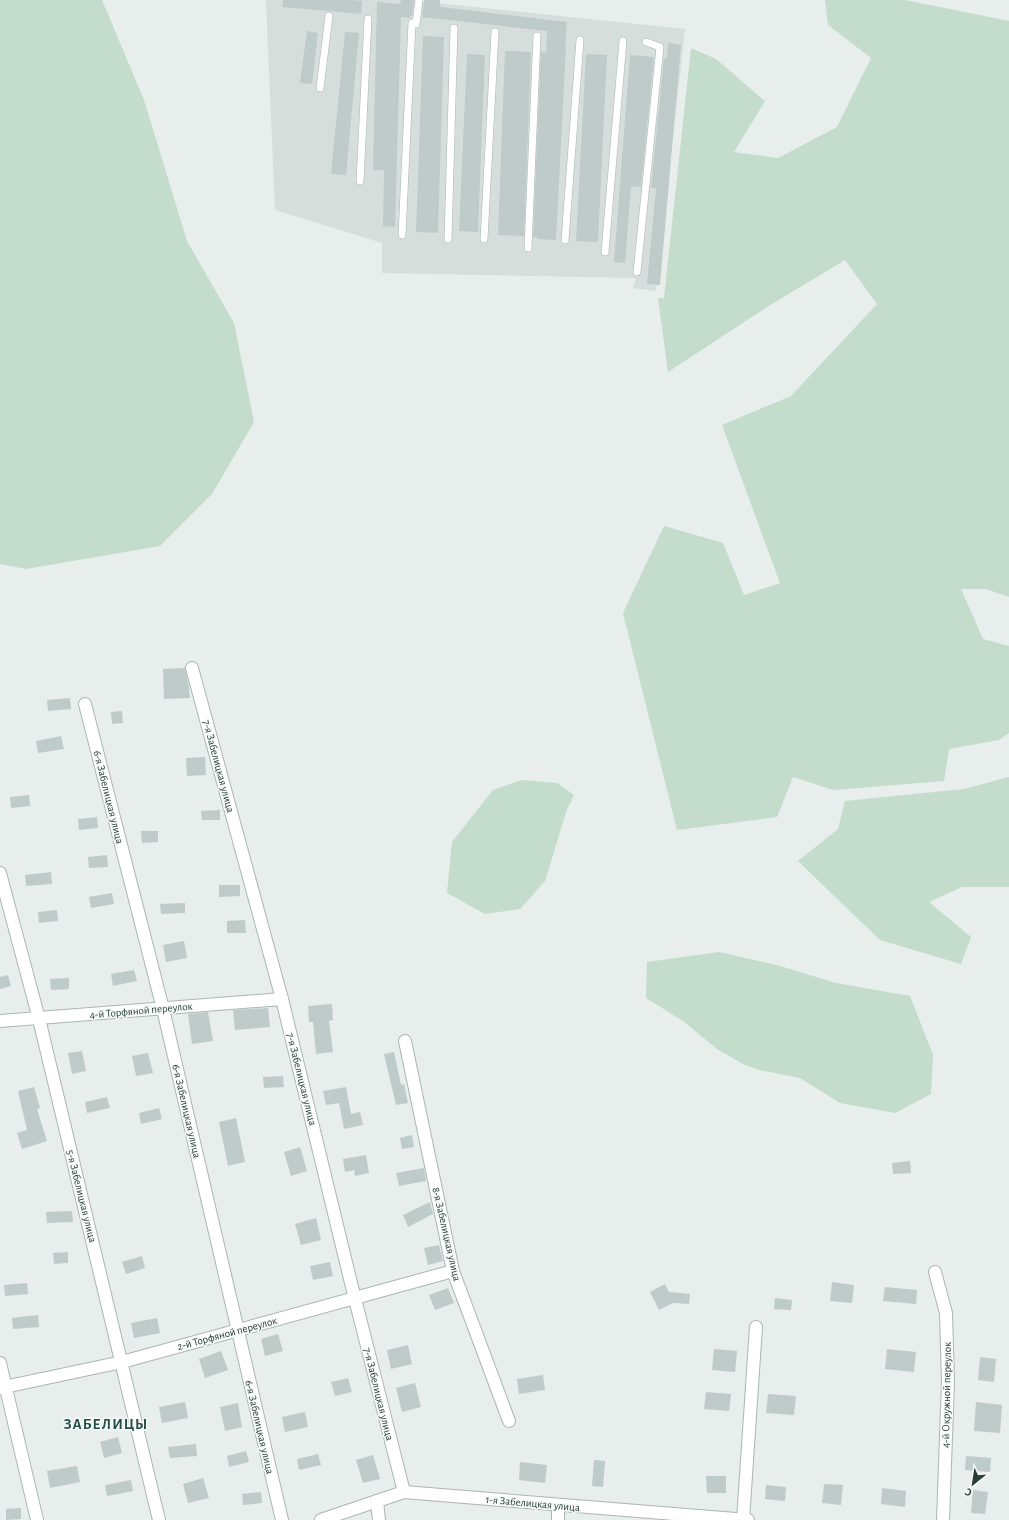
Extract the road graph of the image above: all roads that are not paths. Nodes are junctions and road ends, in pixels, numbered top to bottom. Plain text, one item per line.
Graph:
1 (419, 0) edge
2 (329, 16) dead end
3 (368, 19) dead end
4 (454, 28) dead end
5 (495, 32) dead end
6 (537, 36) dead end
7 (580, 40) dead end
8 (623, 41) dead end
9 (646, 42) dead end
10 (320, 88) dead end
11 (360, 181) dead end
12 (402, 235) dead end
13 (484, 239) dead end
14 (448, 240) dead end
15 (565, 240) dead end
16 (528, 248) dead end
17 (605, 252) dead end
18 (637, 272) dead end
19 (192, 668) dead end
20 (85, 704) dead end
21 (0, 873) edge
22 (282, 999) junction
23 (163, 1008) junction
24 (40, 1019) junction
25 (0, 1021) edge
26 (406, 1041) dead end
27 (453, 1271) junction
28 (935, 1272) dead end
29 (355, 1298) junction
30 (756, 1327) dead end
31 (238, 1330) junction
32 (122, 1362) junction
33 (0, 1363) edge
34 (3, 1388) edge
35 (509, 1421) dead end
36 (404, 1492) junction
37 (377, 1501) junction
38 (558, 1505) junction
39 (37, 1520) edge
40 (159, 1520) edge
41 (282, 1520) edge
42 (321, 1520) edge
43 (379, 1520) edge
44 (558, 1520) edge
45 (743, 1520) edge
46 (748, 1520) edge
47 (943, 1520) edge

1 - 12 lane
2 - 10 lane
3 - 11 lane
4 - 14 lane
5 - 13 lane
6 - 16 lane
7 - 15 lane
8 - 17 lane
9 - 18 lane
19 - 22 street, 7-я Забелицкая улица
20 - 23 street, 6-я Забелицкая улица
21 - 24 street, 5-я Забелицкая улица
22 - 23 street, 4-й Торфяной переулок
22 - 29 street, 7-я Забелицкая улица
23 - 24 street, 4-й Торфяной переулок
23 - 31 street, 6-я Забелицкая улица
24 - 25 street, 4-й Торфяной переулок
24 - 32 street, 5-я Забелицкая улица
26 - 27 street, 8-я Забелицкая улица
27 - 29 street, 2-й Торфяной переулок
27 - 35 street, 8-я Забелицкая улица
28 - 47 street, 4-й Окружной переулок
29 - 31 street, 2-й Торфяной переулок
29 - 36 street, 7-я Забелицкая улица
30 - 45 street
31 - 32 street, 2-й Торфяной переулок
31 - 41 street, 6-я Забелицкая улица
32 - 34 street, 2-й Торфяной переулок
32 - 40 street, 5-я Забелицкая улица
33 - 34 street
34 - 39 street
36 - 37 street, 1-я Забелицкая улица
36 - 38 street, 1-я Забелицкая улица
37 - 42 street, 1-я Забелицкая улица
37 - 43 street
38 - 44 street
38 - 45 street, 1-я Забелицкая улица
45 - 46 street, 1-я Забелицкая улица

